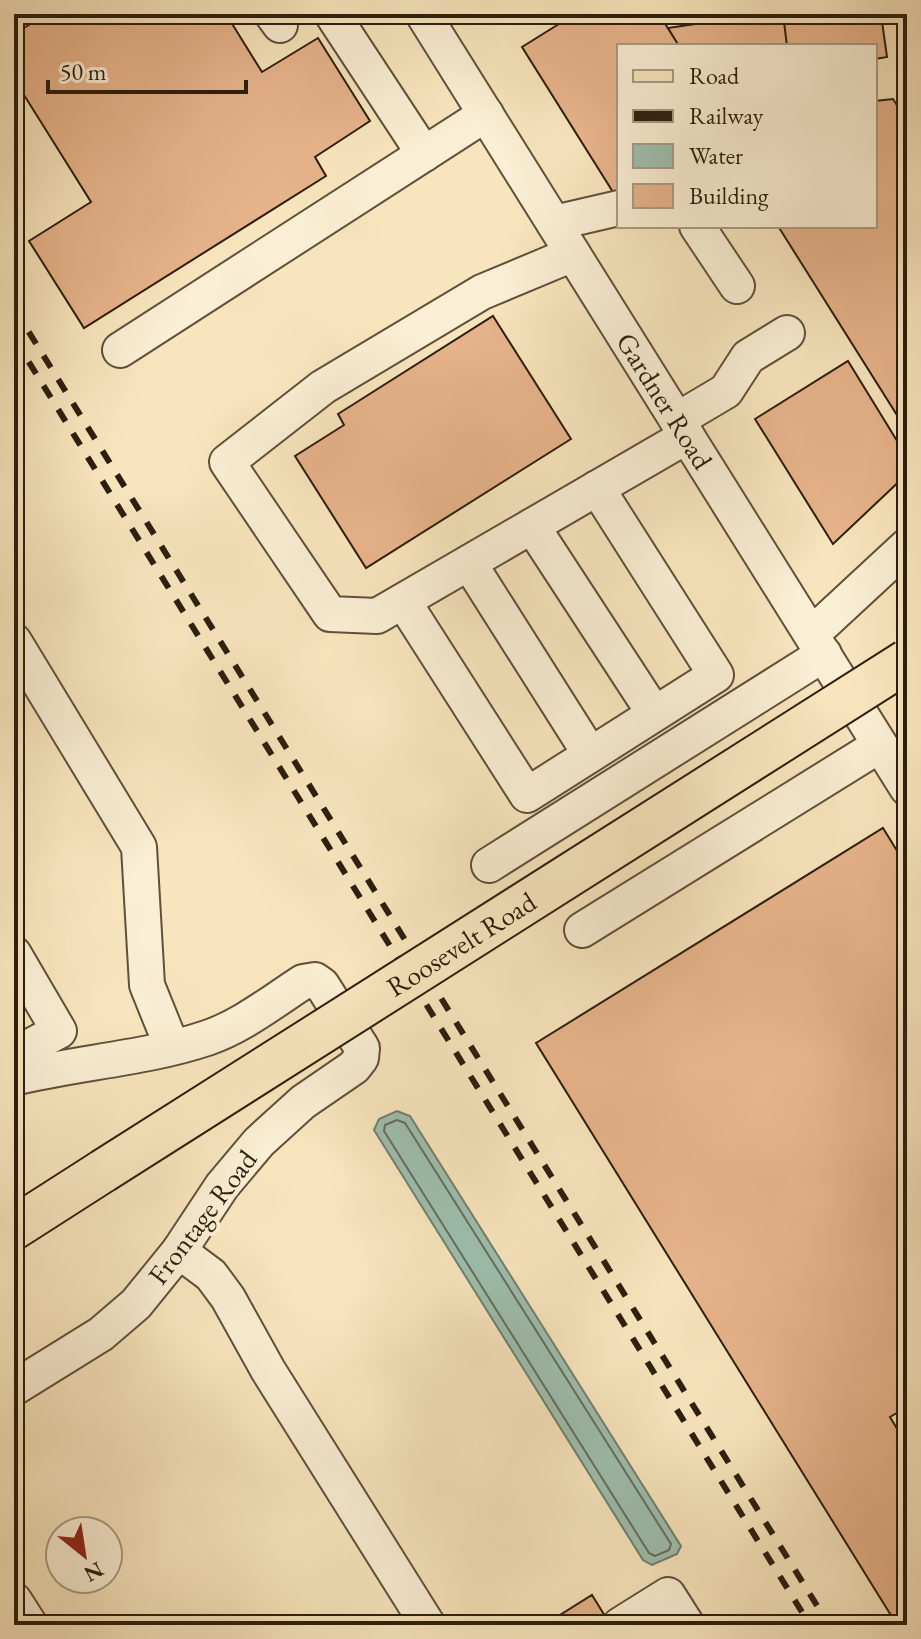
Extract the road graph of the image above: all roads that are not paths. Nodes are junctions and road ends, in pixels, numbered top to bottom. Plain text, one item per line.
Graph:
1 (332, 14) edge
2 (423, 14) edge
3 (486, 114) junction
4 (424, 154) junction
5 (617, 208) edge
6 (554, 223) junction
7 (698, 228) edge
8 (573, 254) junction
9 (737, 286) dead end
10 (787, 333) dead end
11 (120, 350) dead end
12 (682, 428) junction
13 (597, 488) junction
14 (532, 526) junction
15 (907, 546) edge
16 (469, 563) junction
17 (403, 601) junction
18 (14, 641) edge
19 (818, 644) junction
20 (907, 661) edge
21 (654, 713) junction
22 (590, 754) junction
23 (896, 763) edge
24 (489, 865) dead end
25 (582, 930) dead end
26 (14, 954) edge
27 (172, 1047) junction
28 (17, 1067) edge
29 (14, 1228) edge
30 (179, 1251) junction
31 (14, 1388) edge
32 (14, 1600) edge
33 (30, 1625) edge
34 (428, 1625) edge
35 (620, 1625) edge
36 (687, 1625) edge

1 - 4 street
2 - 3 street, Gardner Road
3 - 4 street
3 - 6 street, Gardner Road
4 - 11 street
5 - 6 street
6 - 8 street, Gardner Road
7 - 9 street
8 - 12 street, Gardner Road
8 - 17 street
10 - 12 street
12 - 13 street
12 - 19 street, Gardner Road
13 - 14 street
13 - 21 street
14 - 16 street
14 - 21 street
15 - 19 street
16 - 17 street
16 - 22 street
17 - 22 street
18 - 27 street
19 - 23 street, Gardner Road
19 - 24 street
20 - 29 main road, Roosevelt Road, bridge
21 - 22 street
23 - 25 street
26 - 28 street
27 - 28 street, Frontage Road
27 - 30 street, Frontage Road
30 - 31 street, Frontage Road
30 - 34 street
32 - 33 street
35 - 36 street

